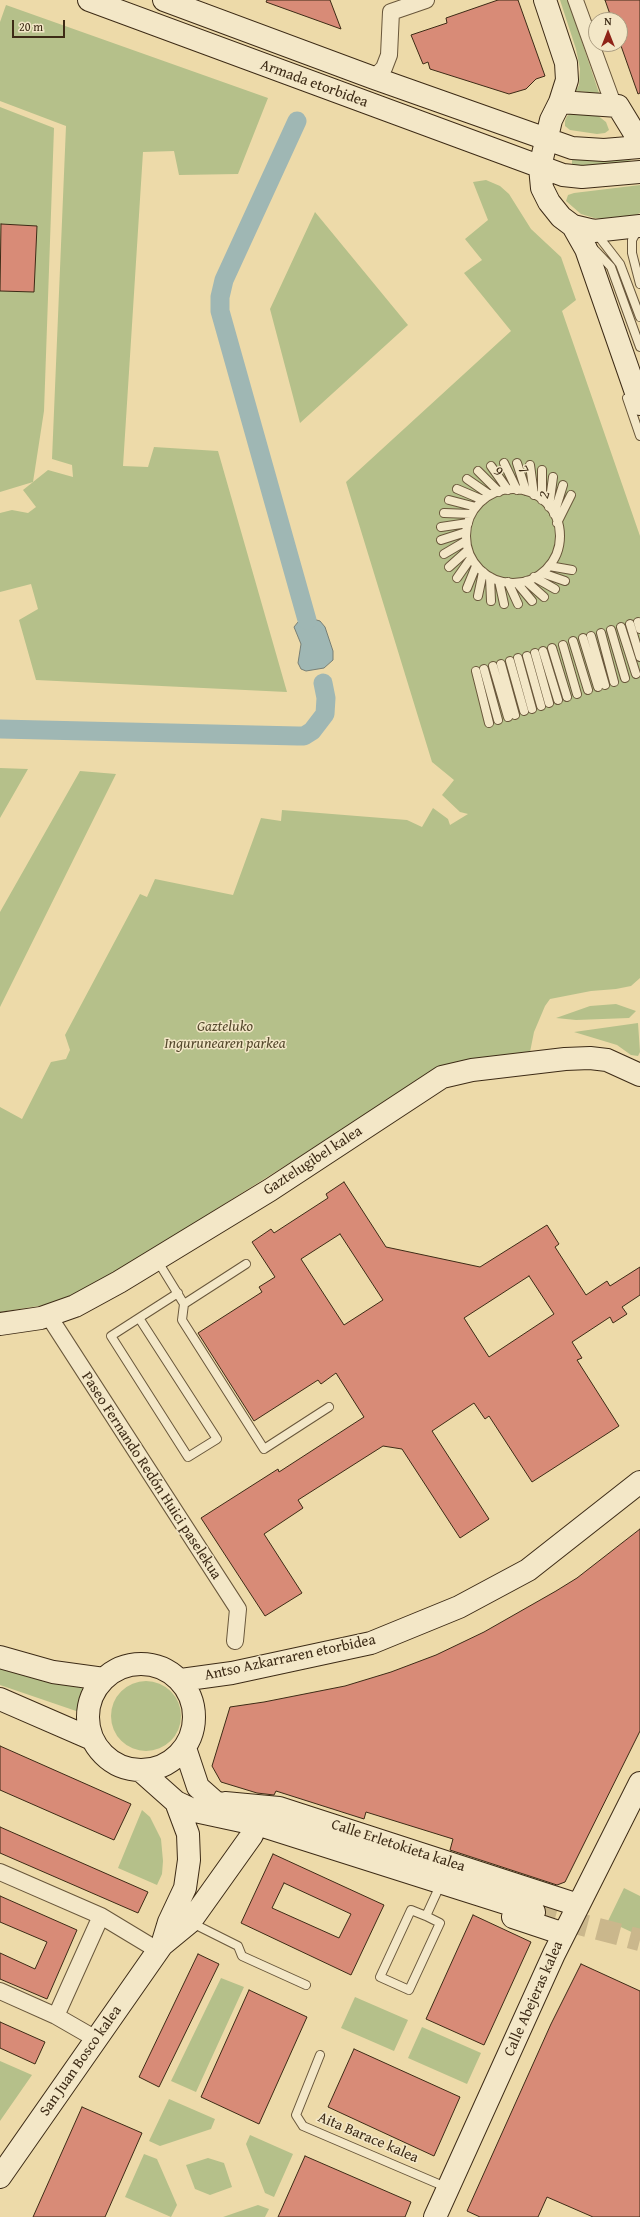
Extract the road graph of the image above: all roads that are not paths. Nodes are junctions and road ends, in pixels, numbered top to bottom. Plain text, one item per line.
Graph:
1 (89, 0) edge
2 (164, 0) edge
3 (426, 0) edge
4 (545, 0) edge
5 (572, 0) edge
6 (579, 0) edge
7 (374, 78) junction
8 (560, 102) junction
9 (618, 106) junction
10 (547, 139) junction
11 (640, 142) edge
12 (640, 147) edge
13 (540, 167) junction
14 (640, 172) edge
15 (639, 226) edge
16 (582, 231) junction
17 (640, 284) edge
18 (640, 317) edge
19 (640, 347) edge
20 (610, 348) dead end
21 (640, 397) edge
22 (632, 398) edge
23 (640, 436) edge
24 (504, 463) dead end
25 (517, 463) dead end
26 (530, 465) dead end
27 (491, 466) dead end
28 (542, 470) dead end
29 (478, 471) dead end
30 (553, 477) dead end
31 (466, 479) dead end
32 (563, 485) dead end
33 (457, 489) dead end
34 (508, 490) junction
35 (517, 490) junction
36 (526, 491) junction
37 (499, 492) junction
38 (490, 495) junction
39 (534, 495) junction
40 (571, 496) dead end
41 (449, 500) dead end
42 (483, 500) junction
43 (542, 500) junction
44 (476, 507) junction
45 (549, 507) junction
46 (444, 513) dead end
47 (471, 514) junction
48 (554, 514) junction
49 (468, 523) junction
50 (557, 523) junction
51 (441, 527) dead end
52 (466, 532) junction
53 (441, 540) dead end
54 (466, 540) junction
55 (468, 550) junction
56 (444, 554) dead end
57 (471, 558) junction
58 (476, 566) junction
59 (548, 566) junction
60 (449, 567) dead end
61 (572, 570) dead end
62 (483, 572) junction
63 (542, 573) junction
64 (490, 577) junction
65 (534, 577) junction
66 (457, 578) dead end
67 (499, 581) junction
68 (526, 581) junction
69 (565, 581) dead end
70 (508, 582) junction
71 (517, 583) junction
72 (466, 588) dead end
73 (555, 590) dead end
74 (478, 596) dead end
75 (544, 596) dead end
76 (491, 601) dead end
77 (532, 601) dead end
78 (504, 604) dead end
79 (518, 604) dead end
80 (636, 625) edge
81 (621, 627) dead end
82 (611, 630) dead end
83 (601, 633) dead end
84 (592, 636) dead end
85 (583, 638) dead end
86 (573, 641) dead end
87 (563, 644) dead end
88 (552, 648) dead end
89 (543, 651) dead end
90 (531, 655) dead end
91 (640, 657) edge
92 (514, 660) dead end
93 (497, 665) dead end
94 (636, 674) dead end
95 (625, 678) dead end
96 (614, 682) dead end
97 (588, 690) dead end
98 (576, 694) dead end
99 (567, 697) dead end
100 (558, 700) dead end
101 (545, 704) dead end
102 (528, 710) dead end
103 (511, 716) dead end
104 (498, 720) dead end
105 (489, 723) dead end
106 (640, 1076) edge
107 (157, 1259) junction
108 (246, 1264) dead end
109 (178, 1293) junction
110 (184, 1304) junction
111 (48, 1315) junction
112 (139, 1318) junction
113 (0, 1324) edge
114 (330, 1407) dead end
115 (640, 1482) edge
116 (235, 1641) dead end
117 (0, 1657) edge
118 (104, 1679) junction
119 (181, 1680) junction
120 (0, 1699) edge
121 (92, 1739) junction
122 (185, 1748) junction
123 (140, 1770) junction
124 (640, 1783) edge
125 (176, 1802) junction
126 (212, 1808) junction
127 (252, 1835) junction
128 (0, 1872) edge
129 (437, 1892) junction
130 (578, 1905) junction
131 (535, 1908) tunnel mouth
132 (101, 1916) junction
133 (426, 1916) junction
134 (190, 1922) junction
135 (564, 1934) junction
136 (161, 1948) junction
137 (306, 1985) dead end
138 (0, 1990) edge
139 (56, 2016) junction
140 (96, 2039) junction
141 (320, 2056) dead end
142 (0, 2177) edge
143 (449, 2188) junction
144 (435, 2217) edge

1 - 13 street, Armada etorbidea
2 - 7 street, Armada etorbidea
3 - 7 street
4 - 8 street
5 - 9 lane
6 - 9 lane
7 - 10 street, Armada etorbidea
8 - 9 street
8 - 10 street
9 - 11 street
10 - 12 street, Armada etorbidea
10 - 13 street
13 - 14 street, Armada etorbidea
13 - 16 street
15 - 16 street
15 - 17 lane
16 - 18 lane
16 - 19 lane
16 - 22 street
20 - 21 lane
22 - 23 lane
24 - 35 lane, 7
25 - 36 lane
26 - 39 lane
27 - 34 lane
28 - 43 lane
29 - 37 lane, 9
30 - 45 lane
31 - 38 lane
32 - 48 lane, 2
33 - 42 lane
34 - 35 lane
34 - 37 lane
35 - 36 lane
36 - 39 lane
37 - 38 lane
38 - 42 lane
39 - 43 lane
40 - 50 lane
41 - 44 lane
42 - 44 lane
43 - 45 lane
44 - 47 lane
45 - 48 lane
46 - 47 lane
47 - 49 lane
48 - 50 lane
49 - 51 lane
49 - 52 lane
50 - 59 lane
52 - 53 lane
52 - 54 lane
54 - 55 lane
54 - 56 lane
55 - 57 lane
55 - 60 lane
57 - 58 lane
57 - 66 lane
58 - 62 lane
58 - 72 lane
59 - 61 lane
59 - 63 lane
62 - 64 lane
62 - 74 lane
63 - 65 lane
63 - 69 lane
64 - 67 lane
64 - 76 lane
65 - 68 lane
65 - 73 lane
67 - 70 lane
67 - 78 lane
68 - 71 lane
68 - 75 lane
70 - 71 lane
70 - 79 lane
71 - 77 lane
80 - 91 lane
81 - 94 lane
82 - 95 lane
83 - 96 lane
84 - 85 lane
86 - 97 lane
87 - 98 lane
88 - 99 lane
89 - 100 lane
90 - 101 lane
92 - 102 lane
93 - 103 lane
104 - 105 lane
106 - 107 street, Gaztelugibel kalea
107 - 109 lane
107 - 111 street, Gaztelugibel kalea
108 - 110 lane
109 - 110 lane
109 - 112 lane
110 - 114 lane
111 - 113 street, Gaztelugibel kalea
111 - 116 street, Paseo Fernando Redón Huici paselekua
112 - 112 lane
115 - 119 street, Antso Azkarraren etorbidea
117 - 118 street
118 - 119 street
118 - 121 street
119 - 122 street
120 - 121 street
121 - 123 street
122 - 123 street
122 - 126 street, Calle Erletokieta kalea
123 - 125 street, Calle Erletokieta kalea
124 - 130 street, Calle Abejeras kalea
125 - 126 street, Calle Erletokieta kalea
125 - 136 street, San Juan Bosco kalea
126 - 127 street, Calle Erletokieta kalea
126 - 130 street, Calle Erletokieta kalea
126 - 131 street, Calle Erletokieta kalea
127 - 129 street, Calle Erletokieta kalea
127 - 134 street, San Juan Bosco kalea
128 - 132 street
129 - 133 lane
129 - 135 street, Calle Erletokieta kalea
130 - 135 street, Calle Abejeras kalea
132 - 136 street
132 - 139 street
133 - 133 lane
134 - 136 street, San Juan Bosco kalea
134 - 137 lane
135 - 143 street, Calle Abejeras kalea
136 - 140 street, San Juan Bosco kalea
138 - 139 street
139 - 140 street
140 - 142 street, San Juan Bosco kalea
141 - 143 lane, Aita Barace kalea
143 - 144 street, Calle Abejeras kalea

